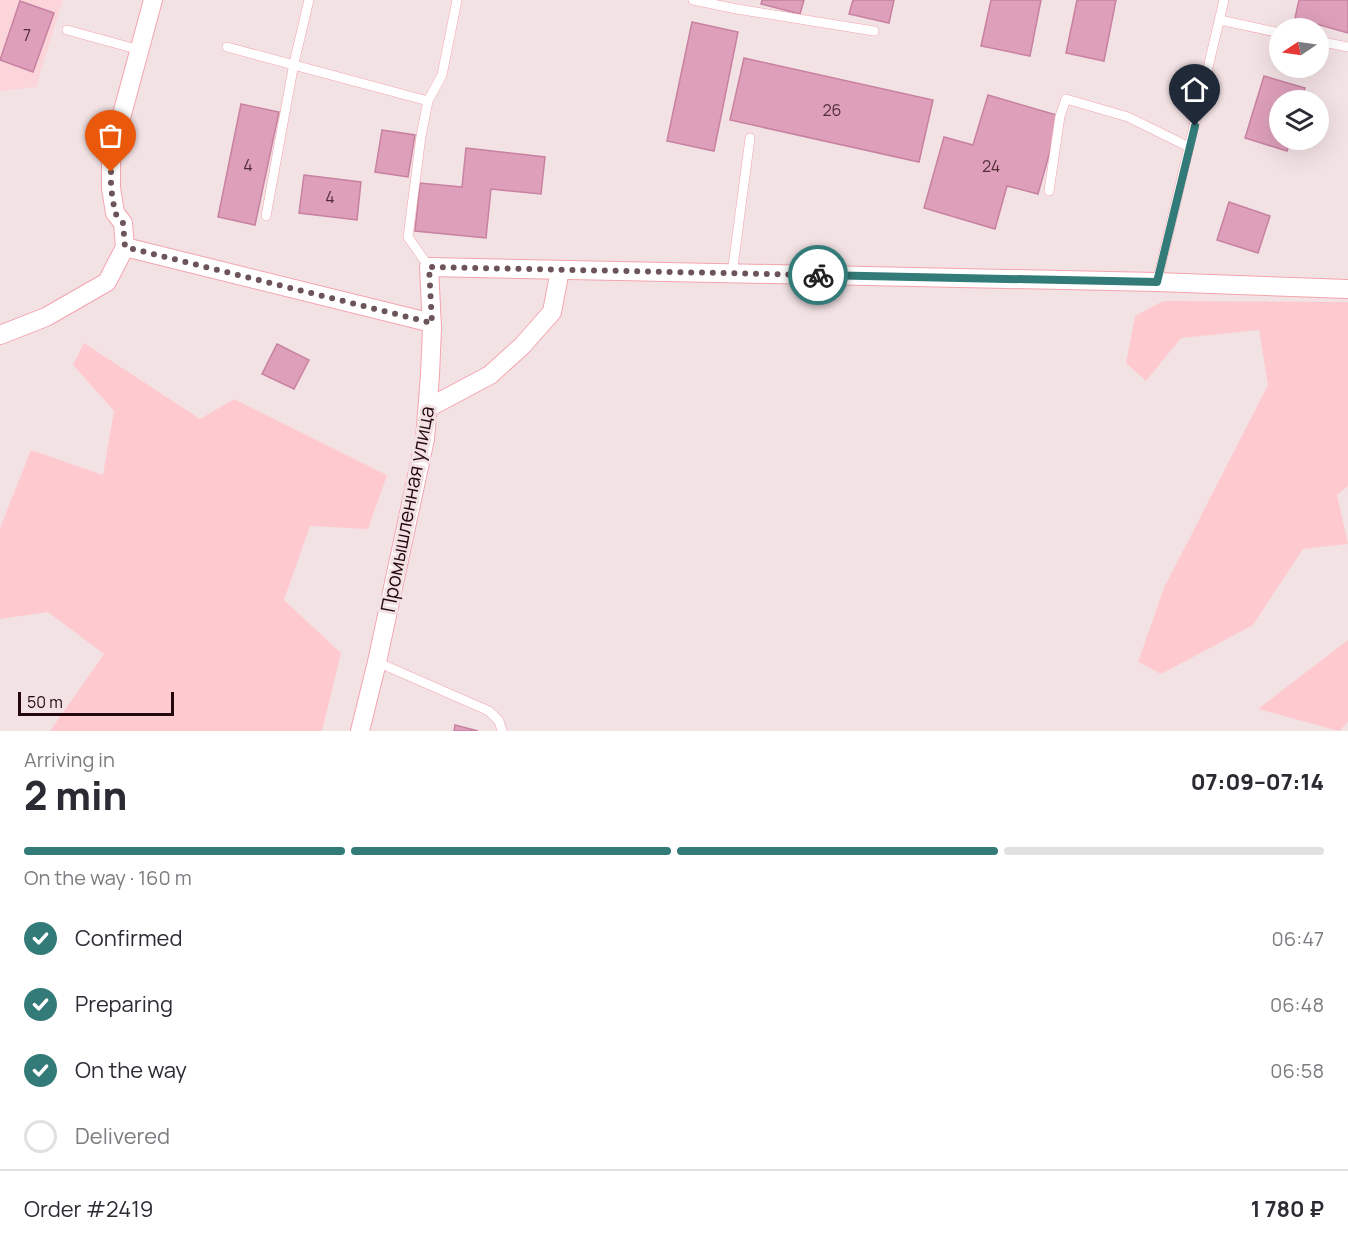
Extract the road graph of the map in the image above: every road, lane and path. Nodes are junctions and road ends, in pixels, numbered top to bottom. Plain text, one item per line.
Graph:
1 (153, 0) edge
2 (309, 0) edge
3 (457, 0) edge
4 (693, 0) edge
5 (1224, 0) edge
6 (738, 5) edge
7 (1220, 20) junction
8 (67, 30) dead end
9 (874, 30) dead end
10 (1269, 31) edge
11 (1329, 43) edge
12 (227, 47) dead end
13 (1348, 47) edge
14 (140, 50) junction
15 (294, 63) junction
16 (428, 101) junction
17 (750, 138) dead end
18 (1190, 147) junction
19 (1049, 191) dead end
20 (266, 216) dead end
21 (125, 247) junction
22 (429, 267) junction
23 (560, 270) junction
24 (732, 274) junction
25 (1157, 282) junction
26 (1348, 290) edge
27 (432, 323) junction
28 (0, 335) edge
29 (428, 408) junction
30 (377, 662) junction
31 (360, 731) edge
32 (501, 731) edge

1 - 14 street
2 - 15 lane
3 - 16 lane
4 - 6 lane
5 - 7 lane
6 - 9 lane
7 - 10 lane
7 - 18 lane
8 - 14 lane
11 - 13 lane
12 - 15 lane
14 - 21 street
15 - 16 lane
15 - 20 lane
16 - 22 lane
17 - 24 lane
18 - 19 lane
18 - 25 lane
21 - 27 street
21 - 28 street
22 - 23 street
22 - 27 street, Промышленная улица
23 - 24 street
23 - 29 street
24 - 25 street
25 - 26 street
27 - 29 street, Промышленная улица
29 - 30 street, Промышленная улица
30 - 31 street, Промышленная улица
30 - 32 lane

